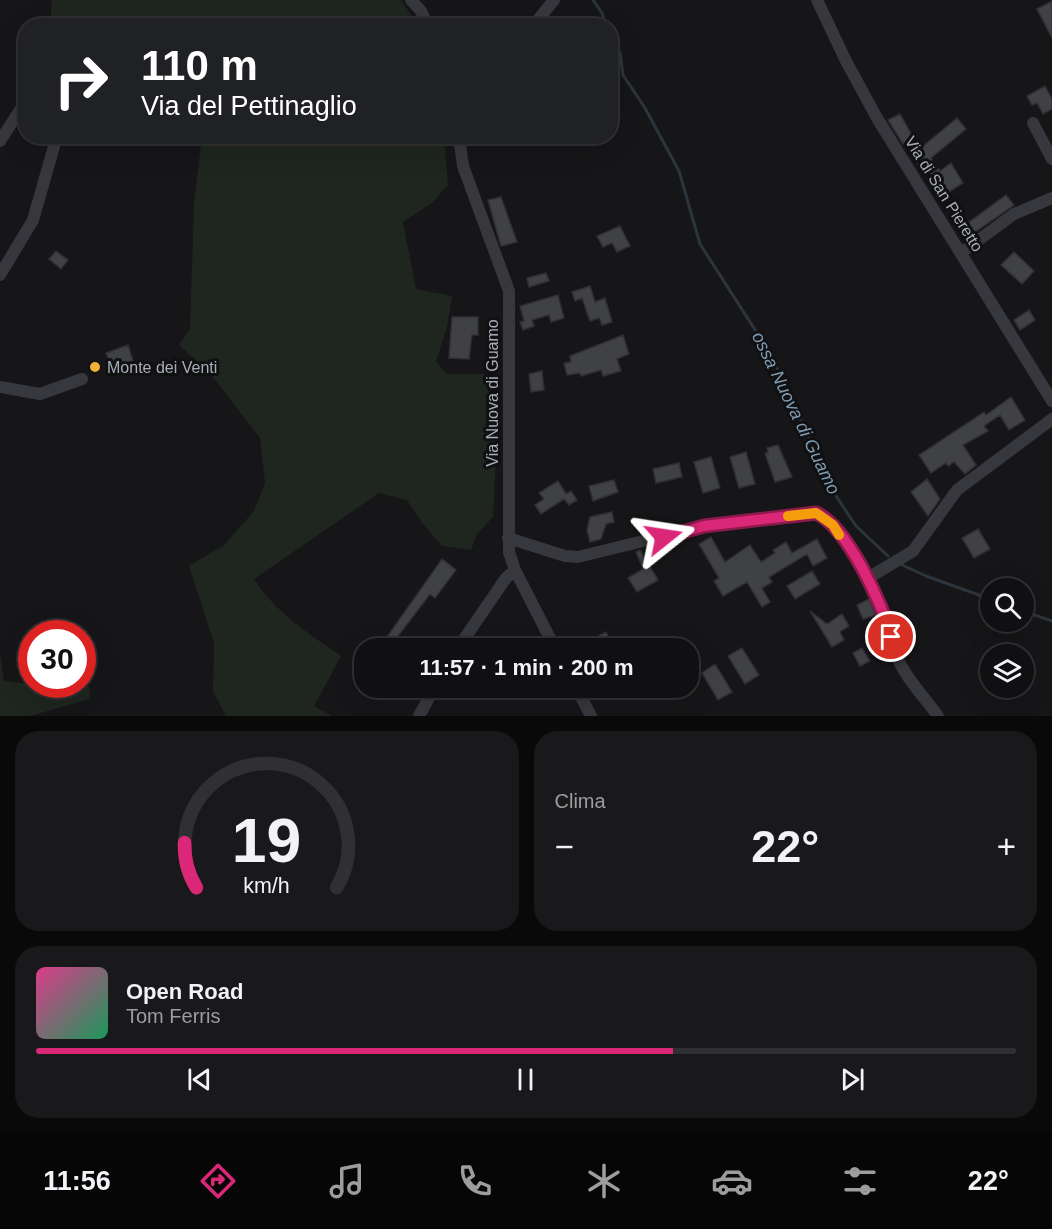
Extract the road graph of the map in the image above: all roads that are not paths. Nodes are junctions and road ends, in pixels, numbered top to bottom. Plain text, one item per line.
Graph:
1 (411, 0) edge
2 (554, 0) edge
3 (817, 0) edge
4 (424, 18) edge
5 (539, 18) edge
6 (18, 113) edge
7 (1033, 123) dead end
8 (0, 141) edge
9 (55, 144) edge
10 (460, 144) edge
11 (1052, 159) edge
12 (1052, 198) edge
13 (961, 253) junction
14 (0, 275) edge
15 (82, 379) dead end
16 (0, 387) edge
17 (1052, 401) edge
18 (1052, 419) edge
19 (508, 538) junction
20 (515, 570) junction
21 (868, 578) junction
22 (465, 638) edge
23 (550, 638) edge
24 (429, 698) edge
25 (582, 698) edge
26 (418, 716) edge
27 (591, 716) edge
28 (938, 716) edge

1 - 4 street
2 - 5 street
3 - 13 street, Via di San Pieretto
6 - 8 street
7 - 11 street
9 - 14 street
10 - 19 street, Via Nuova di Guamo
12 - 13 street
13 - 17 street, Via di San Pieretto
15 - 16 street
18 - 21 street
19 - 20 street, Via Nuova di Guamo
19 - 21 street
20 - 22 street
20 - 23 street, Via Nuova di Guamo
21 - 28 street
24 - 26 street
25 - 27 street

